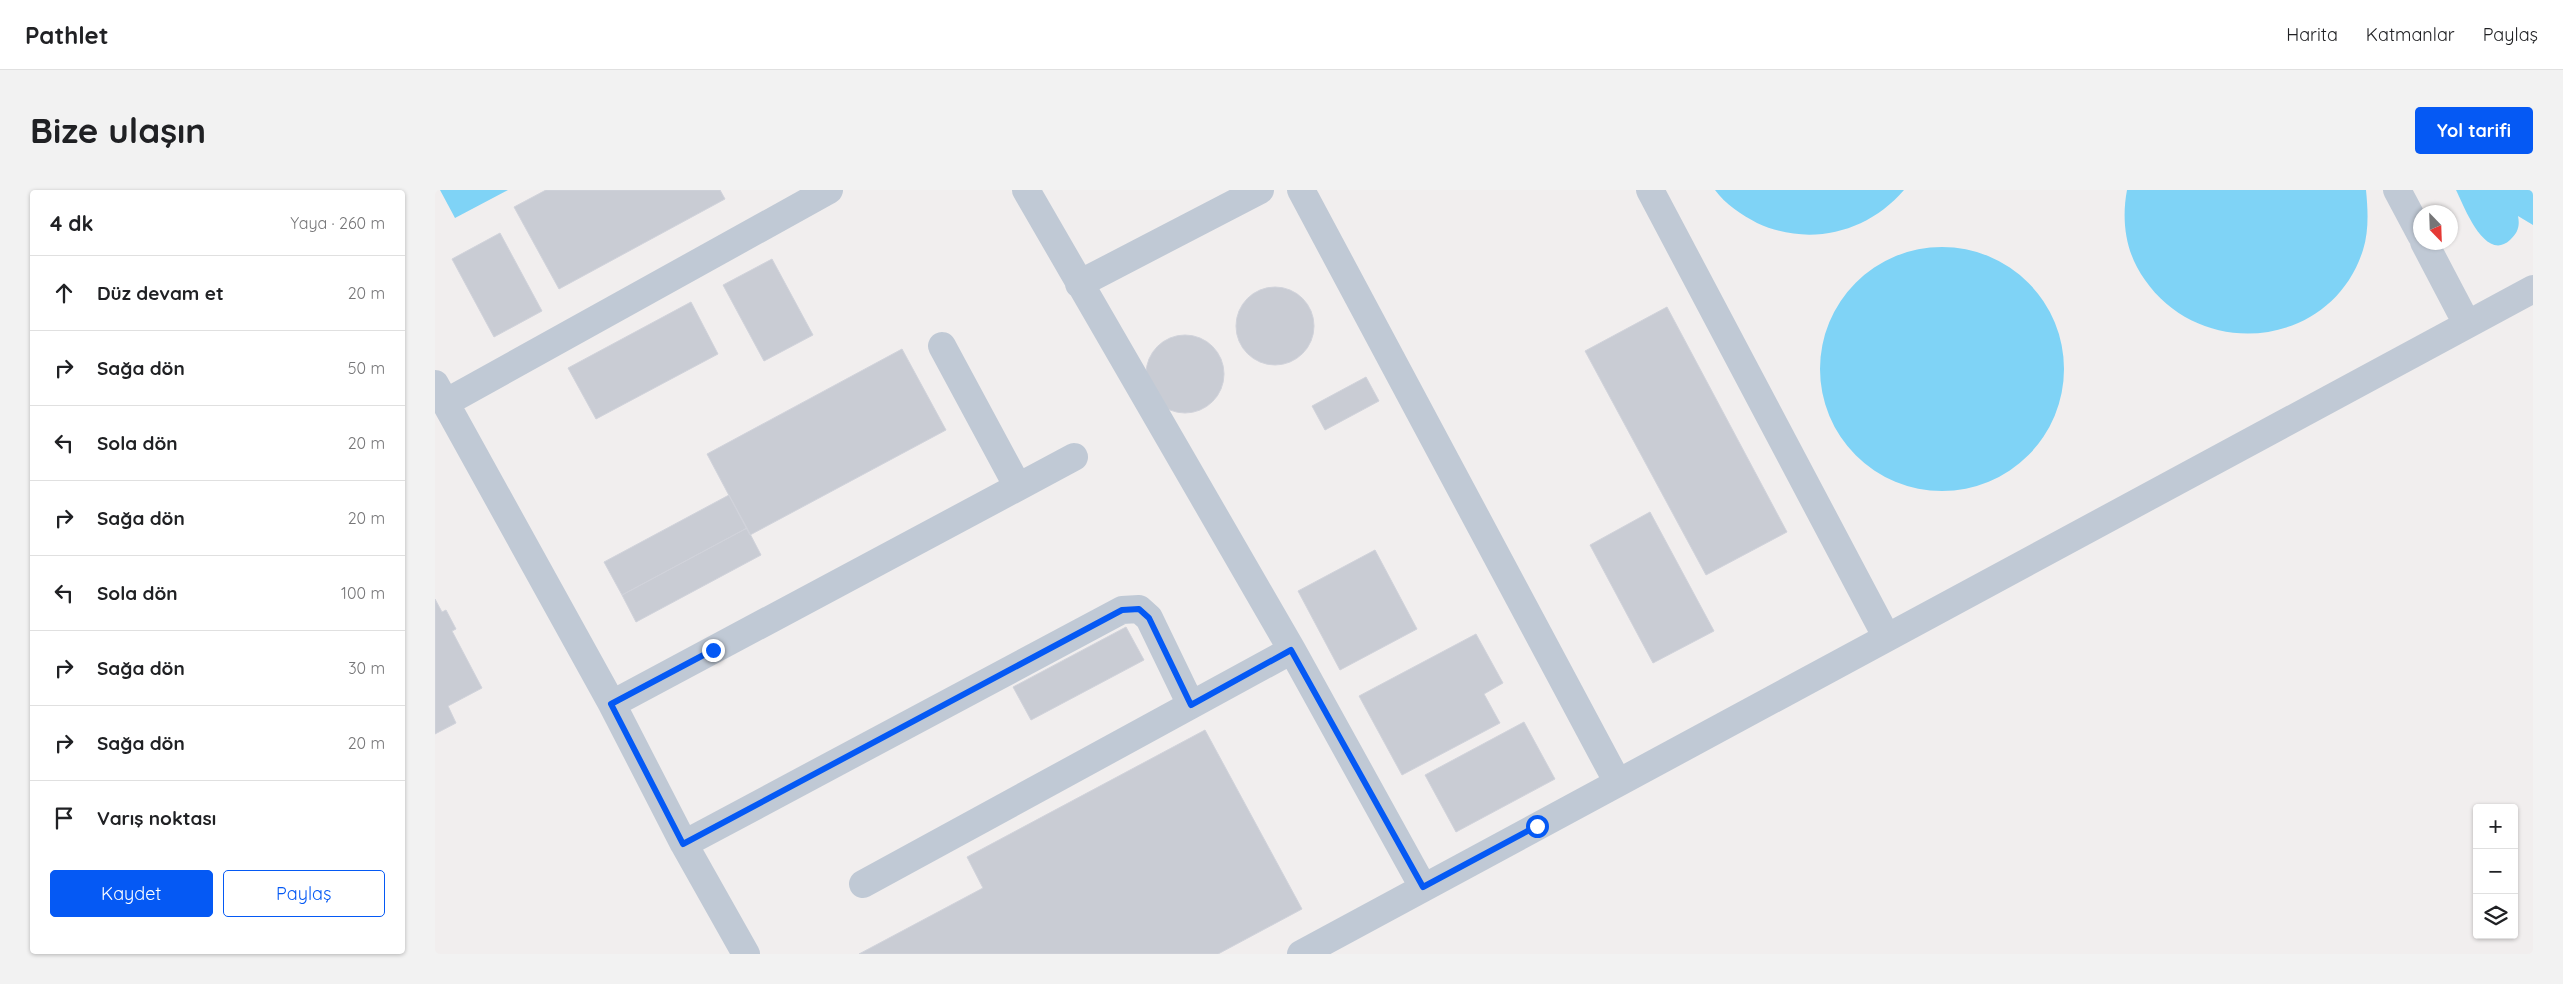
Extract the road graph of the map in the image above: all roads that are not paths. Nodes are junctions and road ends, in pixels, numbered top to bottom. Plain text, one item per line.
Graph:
1 (829, 190) edge
2 (1026, 190) edge
3 (1260, 190) edge
4 (1301, 190) edge
5 (1650, 190) edge
6 (2397, 190) edge
7 (2413, 220) edge
8 (2428, 250) edge
9 (1079, 284) junction
10 (2533, 288) edge
11 (2467, 324) junction
12 (941, 346) dead end
13 (440, 394) edge
14 (1074, 457) dead end
15 (1018, 487) junction
16 (1886, 636) junction
17 (1291, 650) junction
18 (611, 704) junction
19 (1191, 705) junction
20 (1618, 783) junction
21 (683, 844) junction
22 (863, 884) dead end
23 (1423, 887) junction
24 (746, 954) edge
25 (1301, 954) edge

1 - 13 street
2 - 9 street
3 - 9 street
4 - 20 street
5 - 16 street
6 - 7 street
8 - 11 street
9 - 17 street
10 - 11 street
11 - 16 street
12 - 15 street
13 - 18 street
14 - 15 street
15 - 18 street
16 - 20 street
17 - 19 street
17 - 23 street
18 - 21 street
19 - 21 street
19 - 22 street
20 - 23 street
21 - 24 street
23 - 25 street

